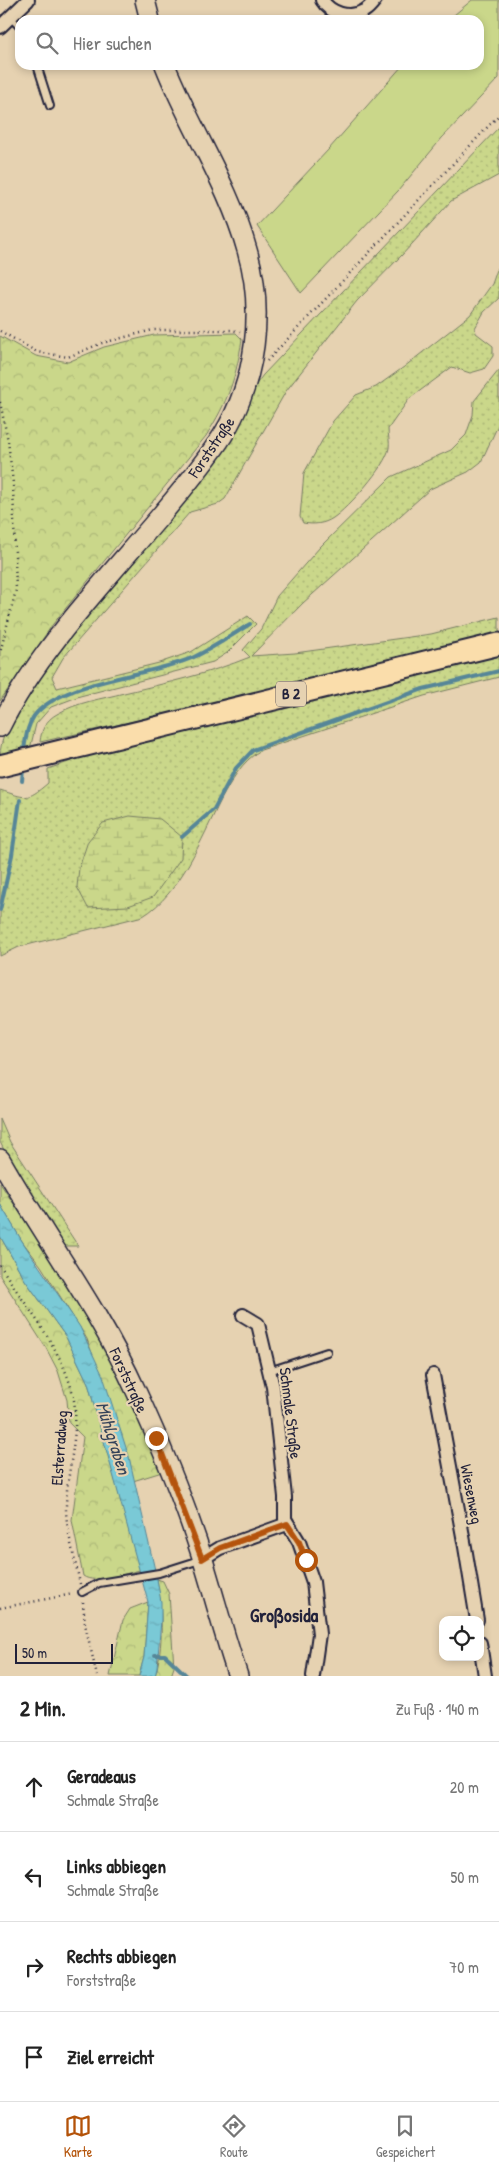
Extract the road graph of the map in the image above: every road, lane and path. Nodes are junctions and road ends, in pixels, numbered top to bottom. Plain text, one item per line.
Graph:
1 (28, 0) edge
2 (145, 0) edge
3 (322, 0) edge
4 (375, 0) edge
5 (149, 15) edge
6 (9, 16) junction
7 (15, 22) edge
8 (0, 27) edge
9 (39, 70) edge
10 (167, 70) edge
11 (50, 106) dead end
12 (499, 115) edge
13 (0, 331) edge
14 (255, 341) junction
15 (266, 362) dead end
16 (0, 402) edge
17 (499, 644) edge
18 (0, 653) edge
19 (0, 727) edge
20 (0, 766) edge
21 (0, 1159) edge
22 (0, 1265) edge
23 (242, 1316) dead end
24 (327, 1352) dead end
25 (269, 1371) junction
26 (433, 1374) dead end
27 (287, 1524) junction
28 (202, 1559) junction
29 (82, 1592) junction
30 (0, 1608) edge
31 (476, 1616) edge
32 (483, 1661) edge
33 (97, 1676) edge
34 (238, 1676) edge
35 (313, 1676) edge
36 (485, 1676) edge

1 - 6 street
2 - 5 street
3 - 4 street
6 - 7 lane
6 - 8 street
9 - 11 lane
10 - 14 street, Forststraße
12 - 15 path
13 - 14 path
14 - 19 street, Forststraße
16 - 18 path
17 - 20 main road, B 2
21 - 28 street, Forststraße
22 - 29 path, Elsterradweg
23 - 25 street, Schmale Straße
24 - 25 lane
25 - 27 street, Schmale Straße
26 - 31 street, Wiesenweg
27 - 28 street
27 - 35 street, Schmale Straße
28 - 29 lane
28 - 34 street, Forststraße
29 - 30 path
29 - 33 path, Elsterradweg
32 - 36 street

